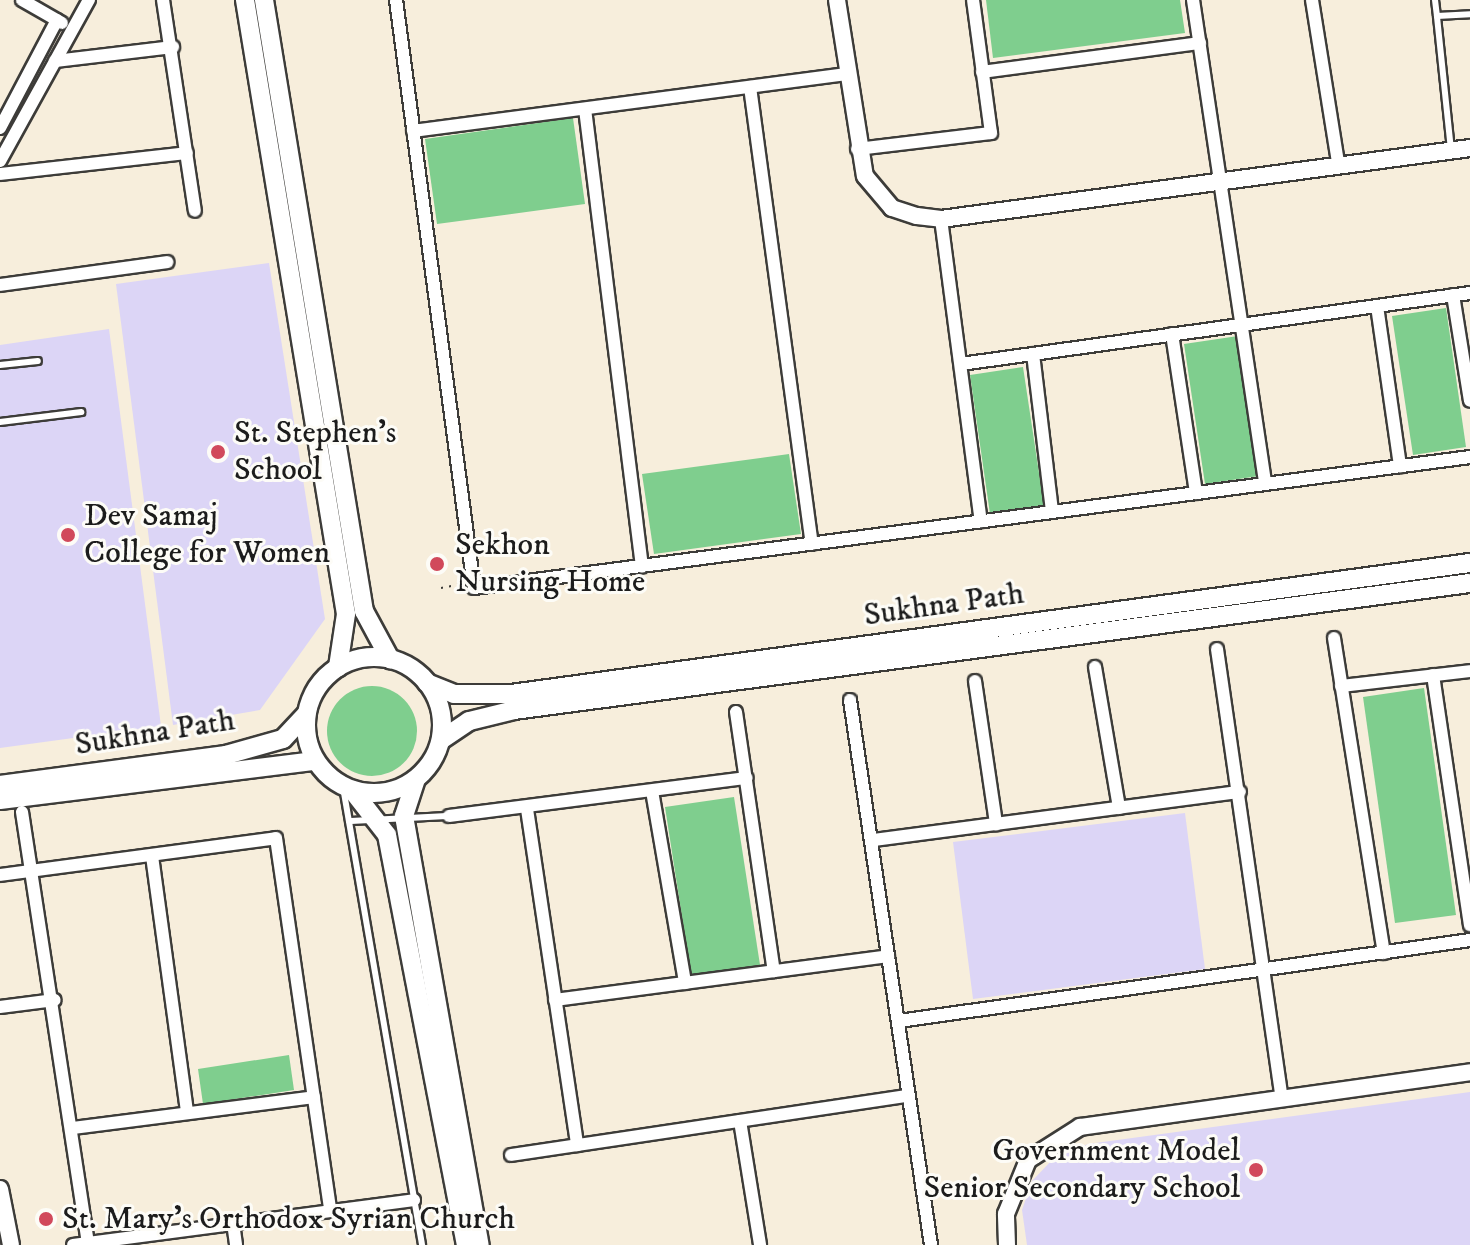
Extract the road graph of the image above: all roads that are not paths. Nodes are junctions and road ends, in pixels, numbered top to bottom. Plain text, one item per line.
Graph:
1 (22, 0) edge
2 (89, 0) edge
3 (163, 0) edge
4 (245, 0) edge
5 (264, 0) edge
6 (396, 0) edge
7 (837, 0) edge
8 (973, 0) edge
9 (1193, 0) edge
10 (1312, 0) edge
11 (1435, 0) edge
12 (1470, 14) edge
13 (1437, 16) junction
14 (57, 20) junction
15 (72, 28) junction
16 (1200, 43) junction
17 (173, 47) junction
18 (55, 61) junction
19 (982, 72) junction
20 (846, 74) junction
21 (750, 87) junction
22 (585, 109) junction
23 (0, 128) edge
24 (413, 131) junction
25 (1470, 148) edge
26 (857, 149) junction
27 (1451, 150) junction
28 (187, 153) junction
29 (0, 161) edge
30 (1338, 162) junction
31 (0, 174) edge
32 (1220, 178) junction
33 (195, 211) dead end
34 (941, 219) junction
35 (167, 262) dead end
36 (0, 285) edge
37 (1470, 293) edge
38 (1453, 295) junction
39 (1377, 306) junction
40 (1243, 325) junction
41 (1172, 334) junction
42 (1033, 354) junction
43 (38, 361) dead end
44 (961, 364) junction
45 (0, 365) edge
46 (1470, 401) edge
47 (81, 412) dead end
48 (0, 422) edge
49 (1470, 457) edge
50 (1400, 466) junction
51 (1265, 484) junction
52 (1196, 493) junction
53 (1052, 512) junction
54 (981, 521) junction
55 (812, 544) junction
56 (1470, 563) edge
57 (642, 566) junction
58 (1470, 583) edge
59 (1334, 638) dead end
60 (1217, 649) dead end
61 (390, 659) junction
62 (338, 667) junction
63 (1095, 667) dead end
64 (1470, 671) edge
65 (1433, 675) junction
66 (975, 681) dead end
67 (427, 683) junction
68 (1341, 686) junction
69 (850, 700) dead end
70 (736, 712) dead end
71 (306, 714) junction
72 (441, 740) junction
73 (315, 761) junction
74 (747, 778) junction
75 (416, 779) junction
76 (0, 785) edge
77 (348, 788) junction
78 (652, 791) junction
79 (1240, 792) junction
80 (0, 800) edge
81 (1119, 808) junction
82 (527, 809) junction
83 (22, 812) dead end
84 (378, 815) junction
85 (404, 816) junction
86 (449, 816) joint
87 (349, 821) junction
88 (996, 824) junction
89 (874, 840) junction
90 (152, 856) junction
91 (32, 871) junction
92 (0, 875) edge
93 (1470, 925) edge
94 (1470, 940) edge
95 (1384, 953) junction
96 (888, 956) junction
97 (1264, 970) junction
98 (774, 971) junction
99 (685, 983) junction
100 (55, 1000) junction
101 (555, 1000) junction
102 (0, 1007) edge
103 (899, 1021) junction
104 (1470, 1072) edge
105 (908, 1096) junction
106 (314, 1097) junction
107 (1282, 1099) junction
108 (187, 1113) junction
109 (740, 1121) junction
110 (73, 1128) junction
111 (577, 1145) junction
112 (511, 1155) dead end
113 (0, 1189) edge
114 (414, 1200) junction
115 (330, 1210) junction
116 (233, 1223) junction
117 (88, 1243) edge
118 (11, 1245) edge
119 (73, 1245) edge
120 (236, 1245) edge
121 (422, 1245) edge
122 (466, 1245) edge
123 (480, 1245) edge
124 (760, 1245) edge
125 (931, 1245) edge
126 (1007, 1245) edge

1 - 14 street
2 - 15 street
3 - 17 street
4 - 62 main road
5 - 61 main road
6 - 24 street
7 - 20 street
8 - 19 street
9 - 16 street
10 - 30 street
11 - 13 lane
12 - 13 lane
13 - 27 lane
14 - 15 street
14 - 23 street
15 - 18 street
16 - 19 street
16 - 32 street
17 - 18 street
17 - 28 street
18 - 29 street
19 - 26 street
20 - 21 street
20 - 26 street
21 - 22 street
21 - 55 street
22 - 24 street
22 - 57 street
24 - 57 street
25 - 27 street
26 - 34 street
27 - 30 street
28 - 31 street
28 - 33 street
30 - 32 street
32 - 34 street
32 - 40 street
34 - 44 street
35 - 36 street
37 - 38 street
38 - 39 street
38 - 46 street
39 - 40 street
39 - 50 street
40 - 41 street
40 - 51 street
41 - 42 street
41 - 52 street
42 - 44 street
42 - 53 street
43 - 45 lane
44 - 54 street
47 - 48 lane
49 - 50 street
50 - 51 street
51 - 52 street
52 - 53 street
53 - 54 street
54 - 55 street
55 - 57 street
56 - 67 main road, Sukhna Path
58 - 72 main road, Sukhna Path
59 - 68 street
60 - 79 street
61 - 62 main road
61 - 67 main road
62 - 71 main road
63 - 81 street
64 - 65 street
65 - 68 street
65 - 93 street
66 - 88 street
67 - 72 main road
68 - 95 street
69 - 89 street
70 - 74 street
71 - 73 main road
71 - 76 main road, Sukhna Path
72 - 75 main road
73 - 77 main road
73 - 80 main road, Sukhna Path
74 - 78 street
74 - 98 street
75 - 77 main road
75 - 85 main road
77 - 84 main road
77 - 87 lane
78 - 82 street
78 - 99 street
79 - 81 street
79 - 97 street
81 - 88 street
82 - 86 street
82 - 101 street
83 - 91 street
84 - 85 lane
84 - 87 lane
84 - 122 main road
85 - 86 lane
85 - 123 main road
87 - 114 lane
88 - 89 street
89 - 96 street
90 - 91 street
90 - 106 street
90 - 108 street
91 - 92 street
91 - 100 street
94 - 95 street
95 - 97 street
96 - 98 street
96 - 103 street
97 - 103 street
97 - 107 street
98 - 99 street
99 - 101 street
100 - 102 street
100 - 110 street
101 - 111 street
103 - 105 street
104 - 107 street
105 - 109 street
105 - 125 street
106 - 108 street
106 - 115 street
107 - 126 street
108 - 110 street
109 - 111 street
109 - 124 street
110 - 117 street
111 - 112 street
113 - 118 street
114 - 115 street
114 - 121 lane
115 - 116 street
116 - 117 street
116 - 120 street
117 - 119 street

